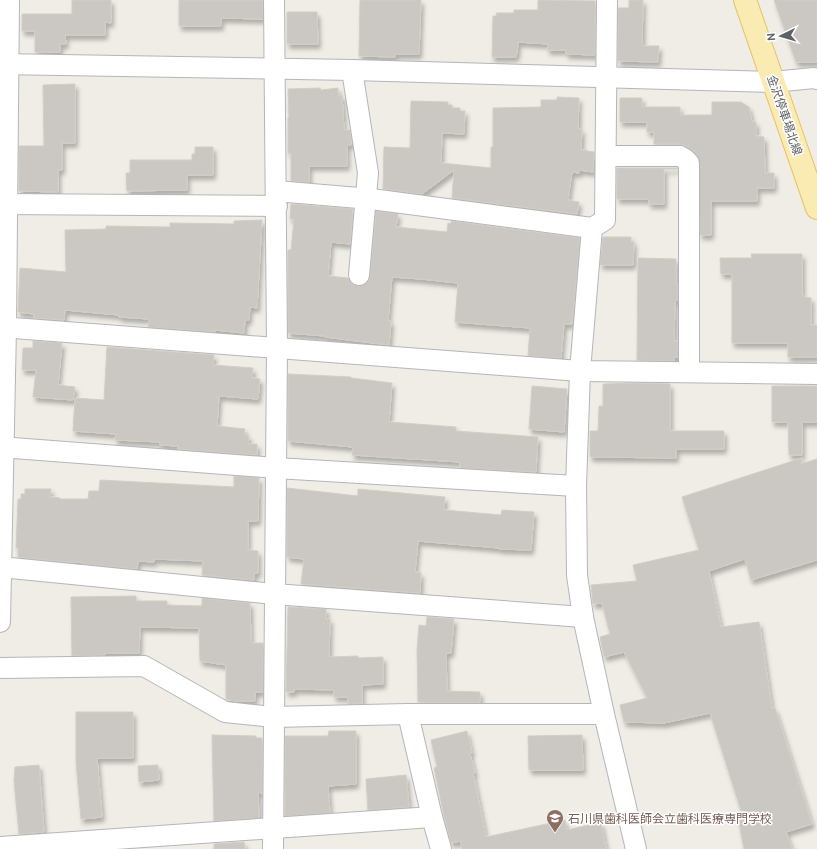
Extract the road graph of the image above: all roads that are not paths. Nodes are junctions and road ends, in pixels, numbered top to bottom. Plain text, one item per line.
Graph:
1 (9, 0) edge
2 (274, 0) edge
3 (607, 0) edge
4 (744, 0) edge
5 (4, 64) edge
6 (275, 69) junction
7 (352, 70) junction
8 (606, 77) junction
9 (817, 79) edge
10 (773, 82) junction
11 (606, 156) junction
12 (276, 199) junction
13 (367, 199) junction
14 (3, 204) edge
15 (817, 208) edge
16 (592, 228) junction
17 (359, 275) dead end
18 (3, 327) edge
19 (277, 347) junction
20 (580, 371) junction
21 (689, 372) junction
22 (817, 374) edge
23 (2, 447) edge
24 (276, 468) junction
25 (576, 486) junction
26 (1, 567) edge
27 (274, 594) junction
28 (583, 617) junction
29 (0, 622) edge
30 (0, 668) edge
31 (408, 714) junction
32 (604, 714) junction
33 (273, 717) junction
34 (432, 817) junction
35 (273, 828) junction
36 (0, 846) edge
37 (273, 849) edge
38 (441, 849) edge
39 (636, 849) edge

1 - 5 street
2 - 6 street
3 - 8 street
4 - 10 main road, 金沢停車場北線
5 - 6 street
5 - 14 street
6 - 7 street
6 - 12 street
7 - 8 street
7 - 13 street
8 - 10 street
8 - 11 street
9 - 10 street
10 - 15 main road, 金沢停車場北線
11 - 16 street
11 - 21 street
12 - 13 street
12 - 14 street
12 - 19 street
13 - 16 street
13 - 17 street
14 - 18 street
16 - 20 street
18 - 19 street
18 - 23 street
19 - 20 street
19 - 24 street
20 - 21 street
20 - 25 street
21 - 22 street
23 - 24 street
23 - 26 street
24 - 25 street
24 - 27 street
25 - 28 street
26 - 27 street
26 - 29 street
27 - 28 street
27 - 33 street
28 - 32 street
30 - 33 street
31 - 32 street
31 - 33 street
31 - 34 street
32 - 39 street
33 - 35 street
34 - 35 street
34 - 38 street
35 - 36 street
35 - 37 street

